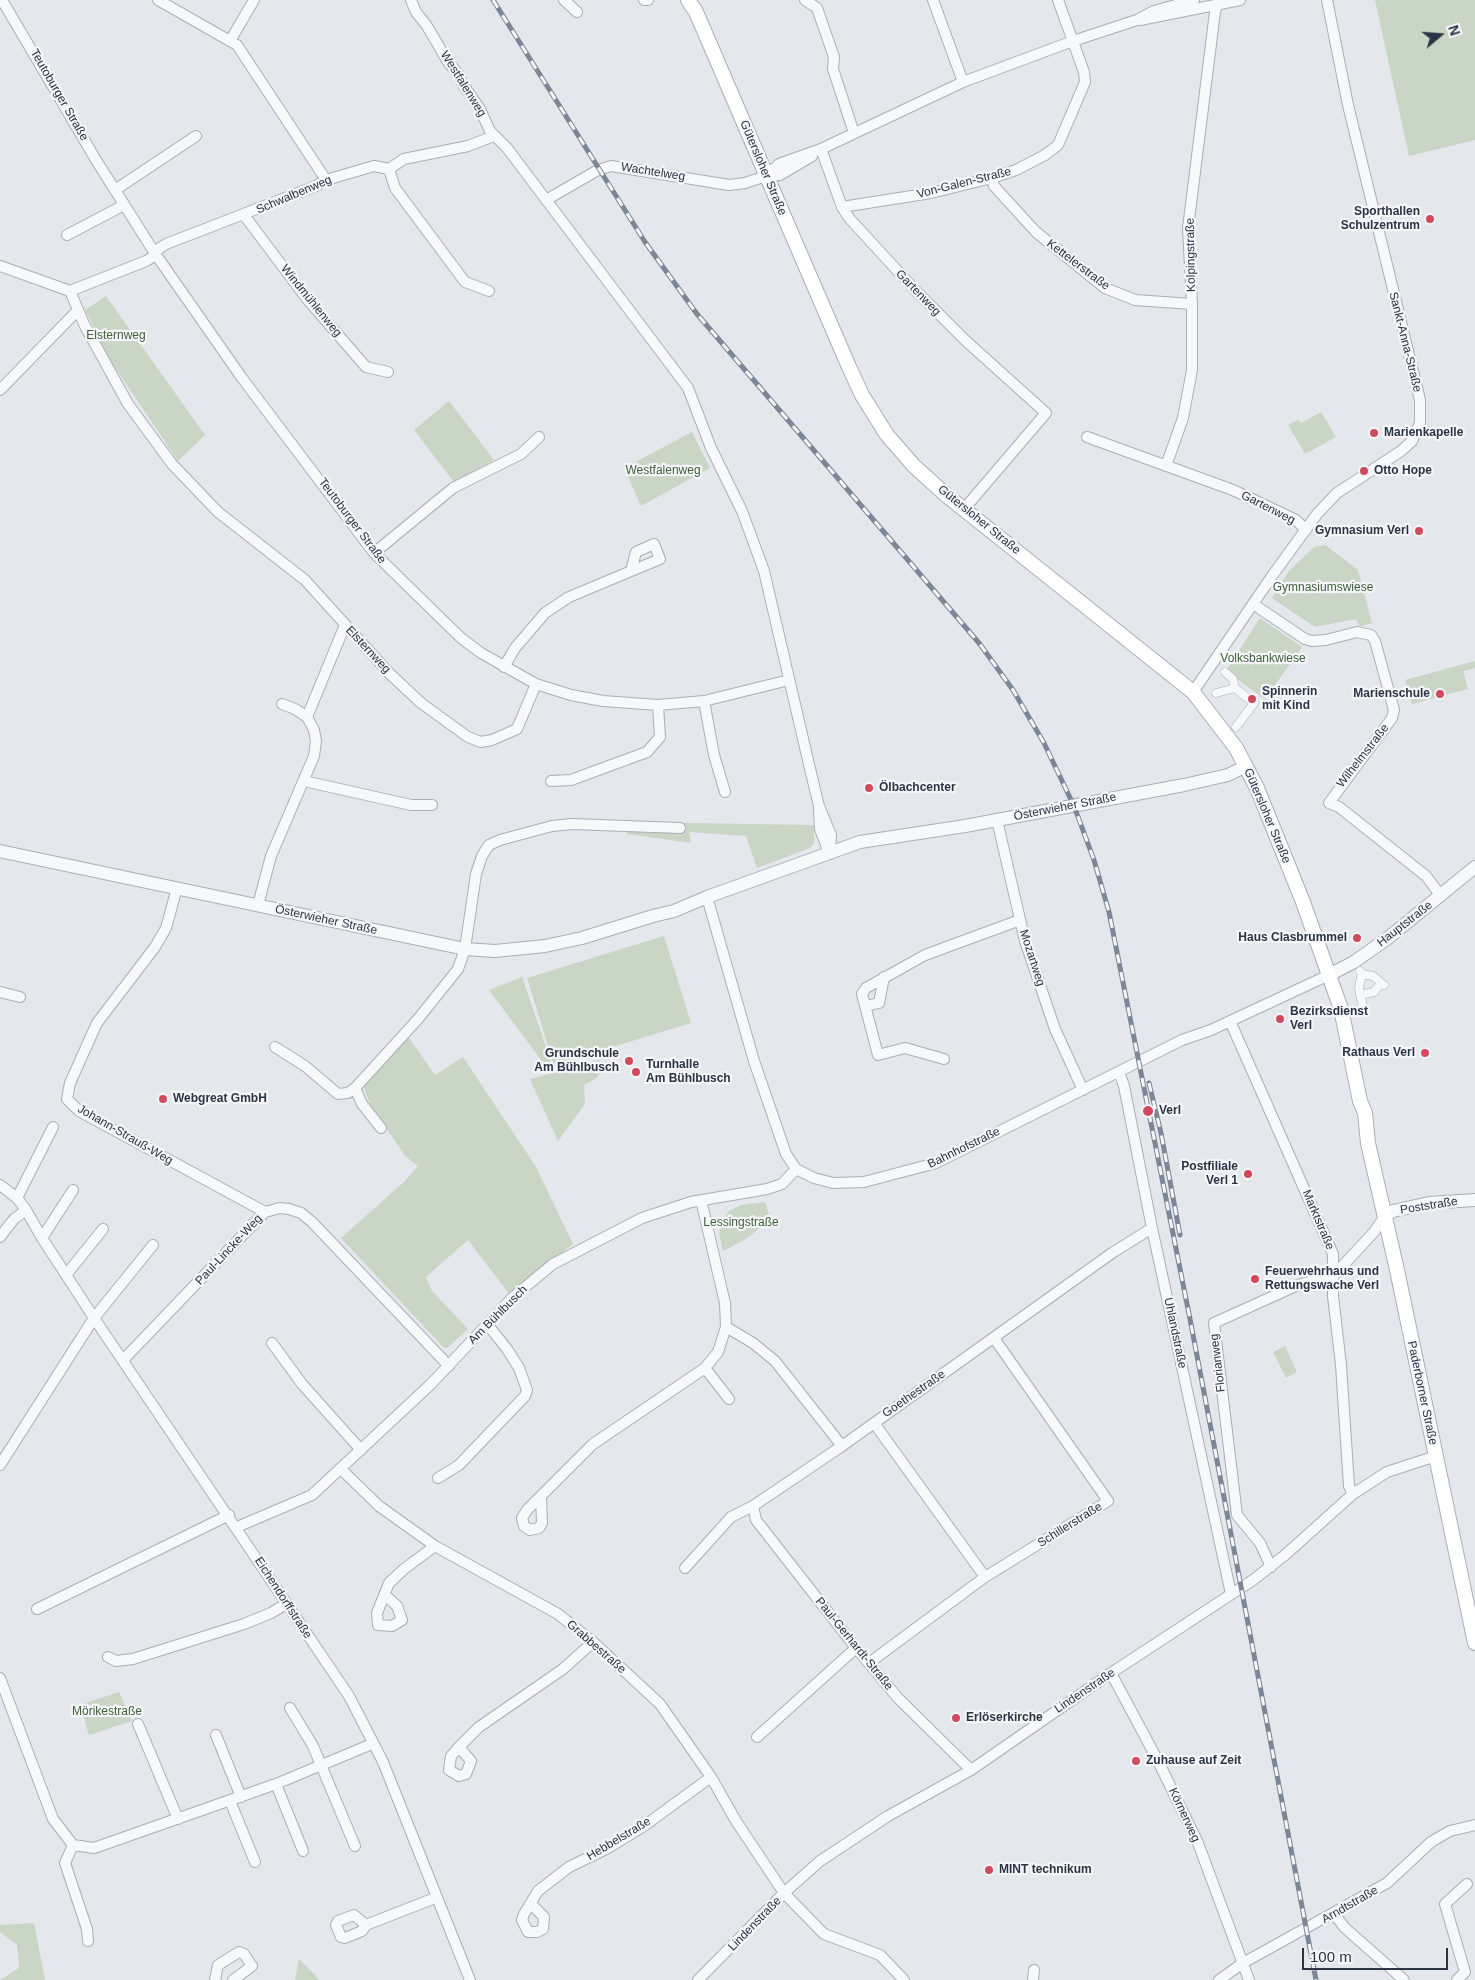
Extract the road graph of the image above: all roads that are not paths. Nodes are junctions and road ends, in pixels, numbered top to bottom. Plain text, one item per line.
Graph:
1 (2, 0) edge
2 (158, 0) edge
3 (254, 0) edge
4 (410, 0) edge
5 (564, 0) edge
6 (805, 0) edge
7 (933, 0) edge
8 (1058, 0) edge
9 (1194, 0) edge
10 (1240, 0) edge
11 (1328, 0) edge
12 (692, 4) edge
13 (1215, 4) edge
14 (577, 12) dead end
15 (1137, 20) junction
16 (230, 41) junction
17 (1073, 41) junction
18 (963, 82) junction
19 (854, 133) junction
20 (196, 136) dead end
21 (494, 136) junction
22 (821, 150) junction
23 (389, 169) junction
24 (766, 176) junction
25 (992, 178) junction
26 (326, 180) junction
27 (115, 190) junction
28 (546, 200) junction
29 (124, 205) junction
30 (842, 207) junction
31 (244, 215) junction
32 (67, 235) dead end
33 (155, 254) junction
34 (0, 266) edge
35 (70, 291) junction
36 (489, 291) dead end
37 (1192, 304) junction
38 (78, 310) junction
39 (388, 372) dead end
40 (0, 390) edge
41 (539, 437) dead end
42 (1087, 437) dead end
43 (1166, 466) junction
44 (964, 509) junction
45 (1306, 530) junction
46 (374, 553) junction
47 (631, 571) dead end
48 (1253, 604) junction
49 (345, 625) junction
50 (504, 666) junction
51 (1225, 672) dead end
52 (789, 680) junction
53 (536, 684) junction
54 (1235, 688) junction
55 (1249, 688) dead end
56 (1193, 692) junction
57 (1216, 693) dead end
58 (1244, 695) junction
59 (704, 700) junction
60 (282, 704) dead end
61 (658, 705) junction
62 (307, 717) junction
63 (1236, 726) dead end
64 (1246, 766) junction
65 (304, 781) junction
66 (550, 781) dead end
67 (725, 792) dead end
68 (432, 805) dead end
69 (997, 820) junction
70 (680, 828) dead end
71 (0, 851) edge
72 (830, 854) junction
73 (1475, 867) edge
74 (177, 888) junction
75 (1441, 896) junction
76 (707, 897) junction
77 (258, 906) junction
78 (1020, 920) junction
79 (465, 949) junction
80 (1330, 974) junction
81 (1357, 991) junction
82 (0, 992) edge
83 (20, 998) dead end
84 (1356, 1012) dead end
85 (1230, 1021) junction
86 (275, 1047) dead end
87 (944, 1058) dead end
88 (1119, 1072) junction
89 (354, 1088) junction
90 (1083, 1090) junction
91 (54, 1127) dead end
92 (381, 1128) dead end
93 (796, 1169) junction
94 (0, 1185) edge
95 (73, 1190) dead end
96 (17, 1198) junction
97 (701, 1200) junction
98 (1475, 1200) edge
99 (26, 1210) junction
100 (265, 1212) junction
101 (1384, 1217) junction
102 (1152, 1228) junction
103 (103, 1229) dead end
104 (0, 1237) edge
105 (42, 1238) junction
106 (153, 1245) dead end
107 (66, 1275) junction
108 (1334, 1275) junction
109 (94, 1318) junction
110 (487, 1324) junction
111 (726, 1327) junction
112 (994, 1338) junction
113 (272, 1343) dead end
114 (124, 1360) junction
115 (449, 1366) junction
116 (705, 1368) junction
117 (729, 1399) dead end
118 (874, 1423) junction
119 (842, 1446) junction
120 (361, 1450) junction
121 (1436, 1456) junction
122 (0, 1464) edge
123 (341, 1469) junction
124 (438, 1478) dead end
125 (1353, 1494) junction
126 (540, 1497) dead end
127 (752, 1506) junction
128 (229, 1515) junction
129 (237, 1527) junction
130 (435, 1546) junction
131 (1271, 1567) junction
132 (685, 1568) dead end
133 (985, 1577) junction
134 (385, 1594) dead end
135 (1231, 1594) junction
136 (286, 1604) junction
137 (37, 1609) dead end
138 (594, 1642) junction
139 (1475, 1643) edge
140 (856, 1648) junction
141 (108, 1657) dead end
142 (869, 1663) junction
143 (1111, 1673) junction
144 (0, 1678) edge
145 (290, 1708) dead end
146 (138, 1724) dead end
147 (216, 1735) dead end
148 (757, 1737) dead end
149 (372, 1744) junction
150 (459, 1747) dead end
151 (322, 1765) junction
152 (970, 1770) junction
153 (712, 1777) junction
154 (276, 1784) junction
155 (241, 1797) junction
156 (230, 1801) junction
157 (178, 1819) junction
158 (1475, 1825) edge
159 (73, 1846) junction
160 (354, 1846) dead end
161 (303, 1852) dead end
162 (254, 1862) dead end
163 (1467, 1884) dead end
164 (784, 1893) junction
165 (435, 1898) junction
166 (531, 1904) dead end
167 (1334, 1914) junction
168 (366, 1925) dead end
169 (88, 1940) dead end
170 (1243, 1963) junction
171 (218, 1980) edge
172 (233, 1980) edge
173 (470, 1980) edge
174 (698, 1980) edge
175 (904, 1980) edge
176 (1219, 1980) edge
177 (1249, 1980) edge
178 (1404, 1980) edge
179 (1457, 1980) edge

1 - 27 street, Teutoburger Straße
2 - 16 street
3 - 16 street
4 - 21 street, Westfalenweg
5 - 14 street
6 - 19 street
7 - 18 street
8 - 17 street, Von-Galen-Straße
9 - 15 street
10 - 13 street
11 - 45 street, Sankt-Anna-Straße
12 - 24 main road, Gütersloher Straße
13 - 15 street
13 - 37 street, Kolpingstraße
15 - 17 street, Wachtelweg
16 - 26 street
17 - 18 street, Wachtelweg
17 - 25 street, Von-Galen-Straße
18 - 19 street, Wachtelweg
19 - 22 street, Wachtelweg
20 - 27 street
21 - 23 street, Schwalbenweg
21 - 28 street, Westfalenweg
22 - 24 street, Wachtelweg
22 - 30 street, Gartenweg
23 - 26 street, Schwalbenweg
23 - 36 street
24 - 28 street, Wachtelweg
24 - 44 main road, Gütersloher Straße
25 - 30 street, Von-Galen-Straße
25 - 37 street, Kettelerstraße
26 - 31 street, Schwalbenweg
27 - 29 street, Teutoburger Straße
28 - 52 street, Westfalenweg
29 - 32 street
29 - 33 street, Teutoburger Straße
30 - 44 street, Gartenweg
31 - 33 street, Schwalbenweg
31 - 39 street, Windmühlenweg
33 - 35 street, Schwalbenweg
33 - 46 street, Teutoburger Straße
34 - 35 street
35 - 38 street, Elsternweg
37 - 43 street, Kolpingstraße
38 - 40 street
38 - 49 street, Elsternweg
41 - 46 street
42 - 43 street, Gartenweg
43 - 45 street, Gartenweg
44 - 56 main road, Gütersloher Straße
45 - 48 street, Sankt-Anna-Straße
46 - 50 street, Teutoburger Straße
47 - 50 street
48 - 56 street, Sankt-Anna-Straße
48 - 75 street, Wilhelmstraße
49 - 53 street, Elsternweg
49 - 62 street
50 - 53 street, Teutoburger Straße
51 - 54 street
52 - 59 street, Teutoburger Straße
52 - 72 street, Westfalenweg
53 - 61 street, Teutoburger Straße
54 - 57 street
54 - 58 street
55 - 58 street
56 - 64 main road, Gütersloher Straße
58 - 63 street
59 - 61 street, Teutoburger Straße
59 - 67 street
60 - 62 street
61 - 66 street
62 - 65 street
64 - 69 street, Österwieher Straße
64 - 80 main road, Gütersloher Straße
65 - 68 street
65 - 77 street
69 - 72 street, Österwieher Straße
69 - 78 street, Mozartweg
70 - 79 street
71 - 74 street, Österwieher Straße
72 - 76 street, Österwieher Straße
73 - 75 street, Hauptstraße
74 - 77 street, Österwieher Straße
74 - 100 street, Johann-Strauß-Weg
75 - 80 street, Hauptstraße
76 - 79 street, Österwieher Straße
76 - 93 street
77 - 79 street, Österwieher Straße
78 - 87 street
78 - 90 street, Mozartweg
79 - 89 street
80 - 85 street, Bahnhofstraße
80 - 101 main road, Paderborner Straße
81 - 81 street
81 - 84 street
82 - 83 street
85 - 88 street, Bahnhofstraße
85 - 108 street, Marktstraße
86 - 89 street
88 - 90 street, Bahnhofstraße
88 - 102 street, Uhlandstraße
89 - 92 street
90 - 93 street, Bahnhofstraße
91 - 96 street
93 - 97 street, Am Bühlbusch
94 - 96 street, Eichendorffstraße
95 - 105 street
96 - 99 street, Eichendorffstraße
97 - 110 street, Am Bühlbusch
97 - 111 street
98 - 101 street, Poststraße
99 - 104 street
99 - 105 street, Eichendorffstraße
100 - 114 street, Paul-Lincke-Weg
100 - 115 street, Paul-Lincke-Weg
101 - 108 street
101 - 121 main road, Paderborner Straße
102 - 112 street, Goethestraße
102 - 135 street, Uhlandstraße
103 - 107 street
105 - 107 street, Eichendorffstraße
106 - 109 street
107 - 109 street, Eichendorffstraße
108 - 125 street, Marktstraße
108 - 131 street, Florianweg
109 - 114 street, Eichendorffstraße
109 - 122 street
110 - 115 street, Am Bühlbusch
110 - 124 street
111 - 116 street
111 - 119 street
112 - 118 street, Goethestraße
112 - 133 street, Schillerstraße
113 - 120 street
114 - 128 street, Eichendorffstraße
115 - 120 street, Am Bühlbusch
116 - 117 street
116 - 126 street
118 - 119 street, Goethestraße
118 - 133 street
119 - 127 street, Goethestraße
120 - 123 street, Am Bühlbusch
121 - 125 street, Lindenstraße
121 - 139 main road, Paderborner Straße
123 - 129 street, Am Bühlbusch
123 - 130 street, Grabbestraße
125 - 131 street, Lindenstraße
127 - 132 street, Goethestraße
127 - 140 street, Paul-Gerhardt-Straße
128 - 129 street, Eichendorffstraße
128 - 137 street
129 - 136 street, Eichendorffstraße
130 - 134 street
130 - 138 street, Grabbestraße
131 - 135 street, Lindenstraße
133 - 142 street, Schillerstraße
135 - 143 street, Lindenstraße
136 - 141 street
136 - 149 street, Eichendorffstraße
138 - 150 street
138 - 153 street, Grabbestraße
140 - 142 street, Paul-Gerhardt-Straße
140 - 148 street
142 - 152 street, Paul-Gerhardt-Straße
143 - 152 street, Lindenstraße
143 - 170 street, Körnerweg
144 - 159 street
145 - 151 street
146 - 157 street
147 - 155 street
149 - 151 street
149 - 165 street, Eichendorffstraße
151 - 154 street
151 - 160 street
152 - 164 street, Lindenstraße
153 - 164 street, Grabbestraße
153 - 166 street, Hebbelstraße
154 - 155 street
154 - 161 street
155 - 156 street
156 - 157 street
156 - 162 street
157 - 159 street
158 - 167 street, Arndtstraße
159 - 169 street
163 - 179 street
164 - 174 street, Lindenstraße
164 - 175 street, Grabbestraße
165 - 168 street
165 - 173 street, Eichendorffstraße
167 - 170 street, Arndtstraße
167 - 178 street
170 - 176 street, Arndtstraße
170 - 177 street, Körnerweg
171 - 172 street

